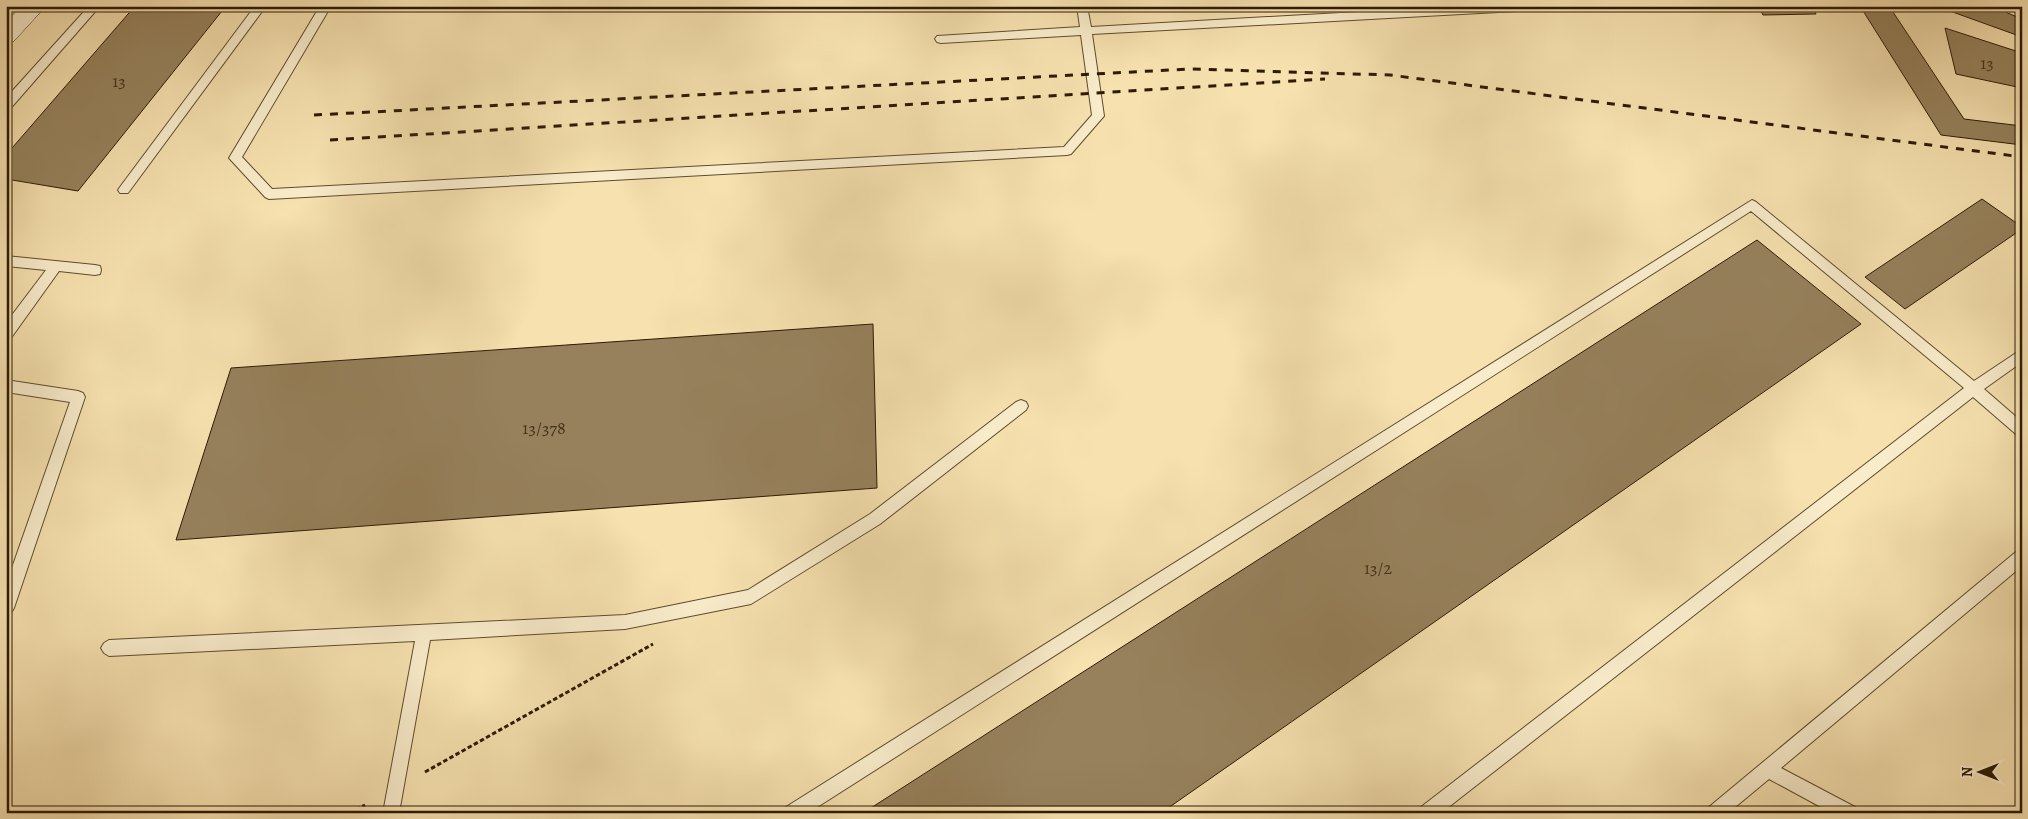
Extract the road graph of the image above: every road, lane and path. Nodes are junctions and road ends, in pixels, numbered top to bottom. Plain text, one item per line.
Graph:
1 (34, 6) edge
2 (95, 6) edge
3 (261, 6) edge
4 (326, 6) edge
5 (1082, 6) edge
6 (1536, 6) edge
7 (1086, 31) junction
8 (6, 36) edge
9 (941, 39) dead end
10 (6, 106) edge
11 (124, 190) dead end
12 (6, 261) edge
13 (56, 266) junction
14 (95, 270) dead end
15 (6, 334) edge
16 (2022, 355) edge
17 (6, 386) edge
18 (1973, 389) junction
19 (1021, 406) dead end
20 (2022, 431) edge
21 (2022, 556) edge
22 (6, 608) edge
23 (424, 633) junction
24 (661, 640) dead end
25 (109, 648) dead end
26 (1767, 769) junction
27 (396, 789) junction
28 (350, 813) edge
29 (391, 813) edge
30 (792, 813) edge
31 (1426, 813) edge
32 (1715, 813) edge
33 (1849, 813) edge

1 - 8 main road
2 - 10 lane
3 - 11 lane
4 - 7 lane
5 - 7 lane
6 - 7 lane
7 - 9 lane
12 - 13 lane
13 - 14 lane
13 - 15 lane
16 - 18 lane
17 - 22 lane
18 - 20 lane
18 - 30 lane
18 - 31 lane
19 - 23 lane
21 - 26 lane
23 - 25 lane
23 - 27 lane
24 - 27 path
26 - 32 lane
26 - 33 lane
27 - 28 path
27 - 29 lane

